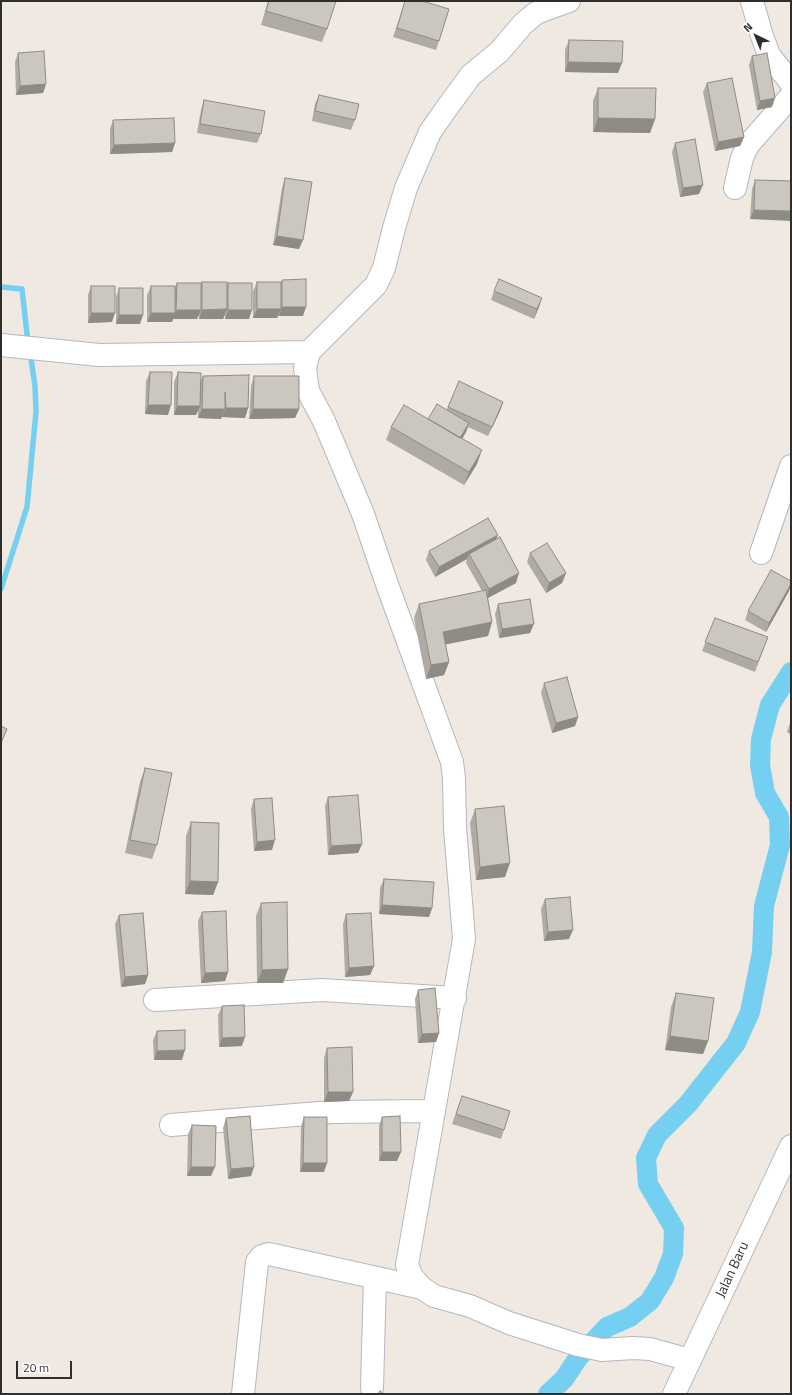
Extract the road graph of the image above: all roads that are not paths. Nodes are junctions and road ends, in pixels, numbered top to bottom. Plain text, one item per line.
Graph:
1 (561, 1) edge
2 (752, 1) edge
3 (791, 83) edge
4 (791, 96) edge
5 (735, 188) dead end
6 (1, 345) edge
7 (309, 352) junction
8 (791, 466) edge
9 (761, 553) dead end
10 (455, 998) junction
11 (155, 1000) dead end
12 (434, 1111) junction
13 (171, 1125) dead end
14 (791, 1146) edge
15 (374, 1278) junction
16 (422, 1288) junction
17 (690, 1360) junction
18 (372, 1388) dead end
19 (243, 1394) edge
20 (674, 1394) edge

1 - 7 street
2 - 3 street
4 - 5 street
6 - 7 street
7 - 10 street
8 - 9 street
10 - 11 street
10 - 12 street
12 - 13 street
12 - 16 street
14 - 17 street, Jalan Baru
15 - 16 street
15 - 18 street
15 - 19 street
16 - 17 street
17 - 20 street, Jalan Baru

